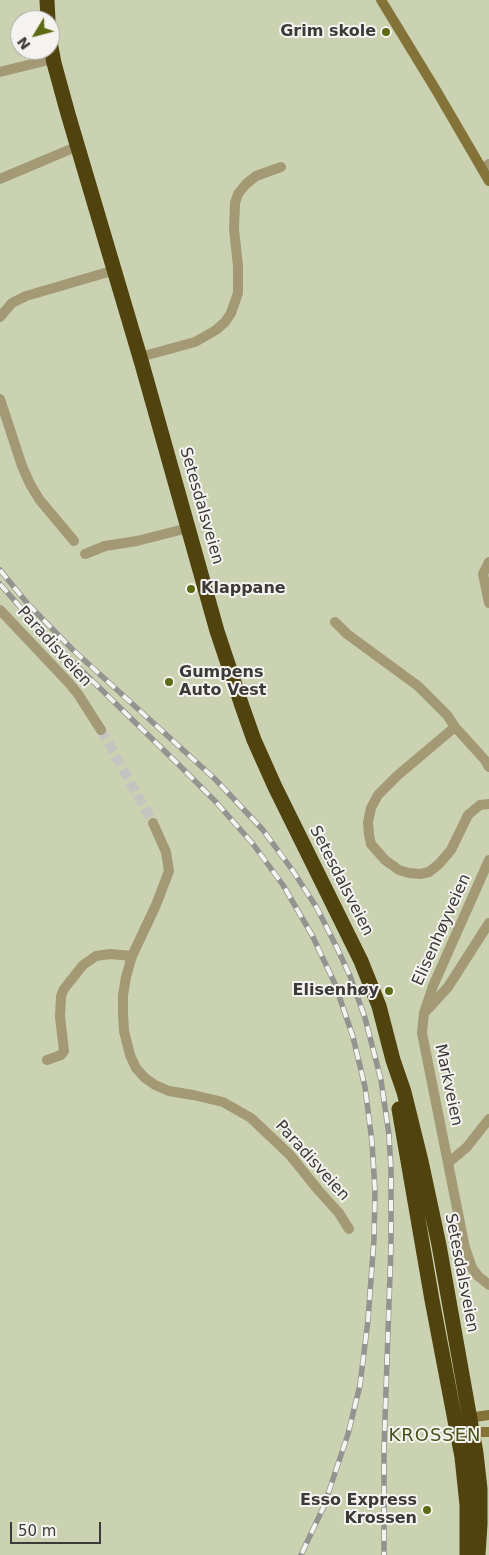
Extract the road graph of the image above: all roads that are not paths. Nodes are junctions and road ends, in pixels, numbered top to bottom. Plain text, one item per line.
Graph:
1 (381, 0) edge
2 (49, 60) edge
3 (53, 60) edge
4 (0, 72) edge
5 (78, 146) junction
6 (282, 167) dead end
7 (486, 167) edge
8 (0, 179) edge
9 (489, 181) edge
10 (115, 270) junction
11 (0, 317) edge
12 (140, 357) junction
13 (0, 399) edge
14 (188, 528) junction
15 (74, 541) dead end
16 (84, 554) dead end
17 (489, 562) edge
18 (489, 602) edge
19 (0, 610) edge
20 (336, 622) dead end
21 (455, 727) junction
22 (101, 730) tunnel mouth
23 (489, 767) edge
24 (489, 804) edge
25 (153, 823) tunnel mouth
26 (489, 860) edge
27 (489, 923) edge
28 (132, 956) junction
29 (424, 1013) junction
30 (47, 1060) dead end
31 (393, 1060) junction
32 (489, 1119) edge
33 (448, 1163) junction
34 (349, 1229) dead end
35 (489, 1284) edge
36 (489, 1415) edge
37 (472, 1426) junction
38 (456, 1430) junction
39 (489, 1432) edge
40 (489, 1461) edge
41 (480, 1489) junction
42 (467, 1555) edge
43 (478, 1555) edge

1 - 7 main road
2 - 4 street
3 - 5 highway, Setesdalsveien
5 - 8 street
5 - 10 highway, Setesdalsveien
6 - 12 street
7 - 9 main road
10 - 11 street
10 - 12 highway, Setesdalsveien
12 - 14 highway, Setesdalsveien
13 - 15 street
14 - 16 street
14 - 31 highway, Setesdalsveien
17 - 18 street
19 - 22 street, Paradisveien
20 - 21 street
21 - 23 street
21 - 24 street, Elisenhøyveien
25 - 28 street, Paradisveien
26 - 29 street, Elisenhøyveien
27 - 29 street
28 - 30 street
28 - 34 street, Paradisveien
29 - 33 street, Markveien
31 - 37 highway, Setesdalsveien
31 - 38 highway, Setesdalsveien
32 - 33 street, Markveien
33 - 35 street, Markveien
36 - 37 main road
37 - 38 main road
37 - 39 main road
37 - 41 highway, Setesdalsveien
38 - 42 highway, Setesdalsveien
40 - 41 highway
41 - 43 highway, Setesdalsveien

